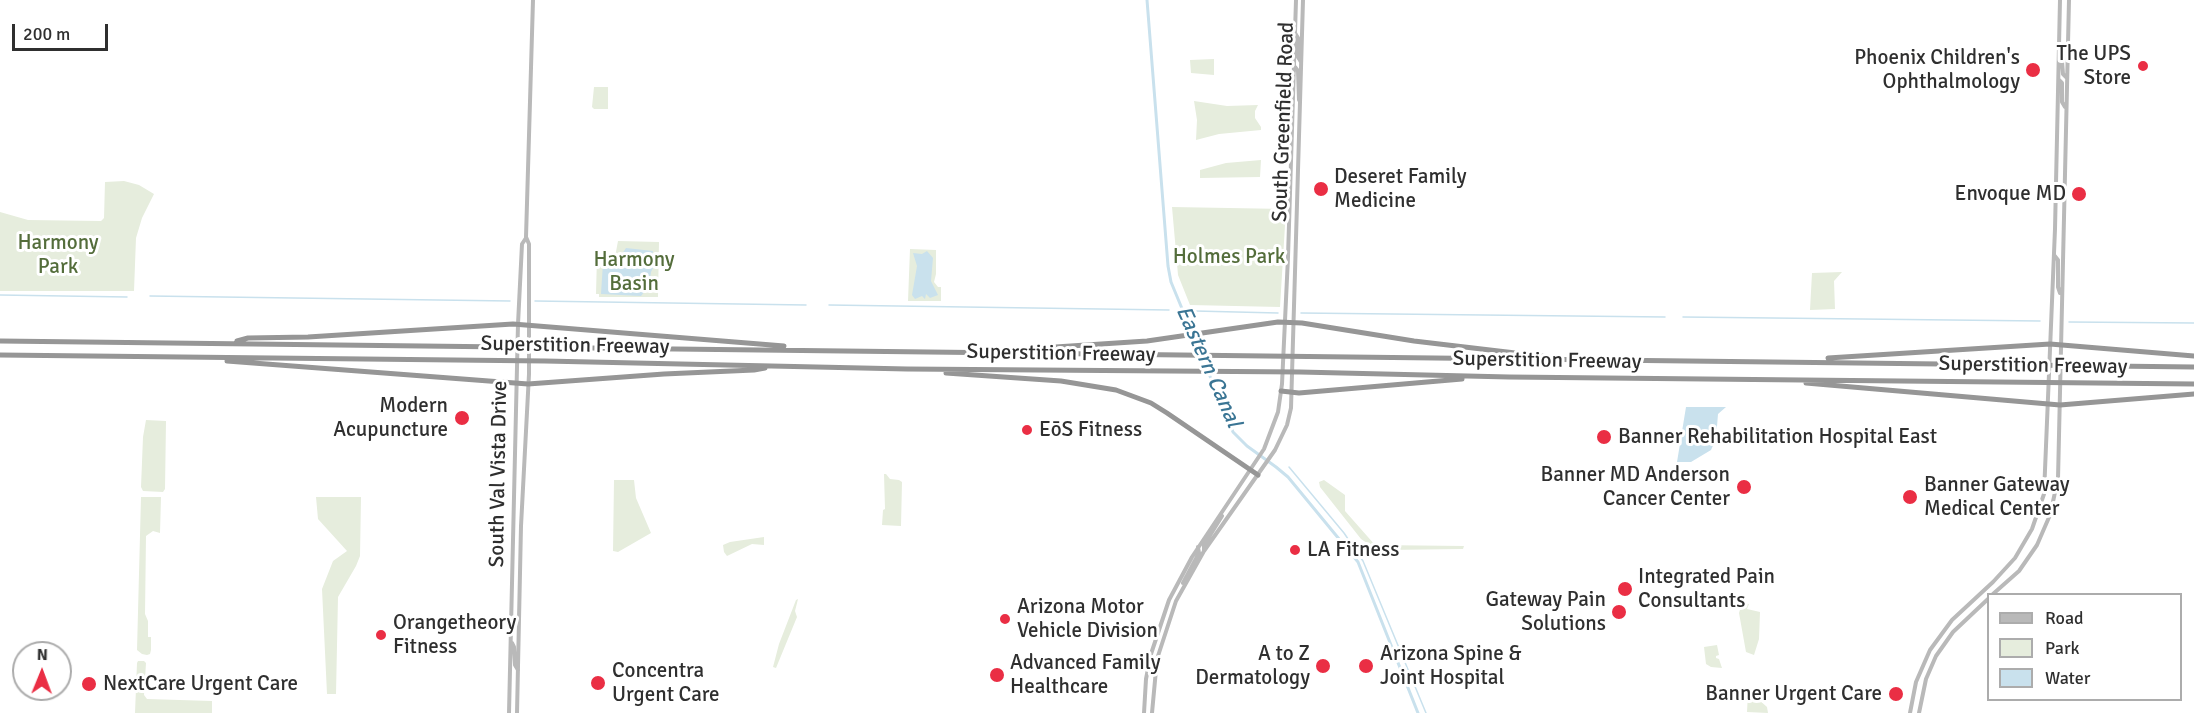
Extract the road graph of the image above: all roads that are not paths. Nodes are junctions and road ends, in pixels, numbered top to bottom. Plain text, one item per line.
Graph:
1 (532, 0) edge
2 (1296, 0) edge
3 (1304, 0) edge
4 (2060, 0) edge
5 (2069, 0) edge
6 (1295, 32) junction
7 (2059, 46) junction
8 (1302, 63) junction
9 (1294, 67) junction
10 (2066, 77) junction
11 (2059, 80) junction
12 (1300, 103) junction
13 (2065, 107) junction
14 (526, 237) junction
15 (2054, 255) junction
16 (2062, 296) junction
17 (1284, 323) junction
18 (1295, 323) junction
19 (518, 324) junction
20 (529, 325) junction
21 (0, 341) edge
22 (230, 342) junction
23 (2050, 344) junction
24 (2062, 344) junction
25 (825, 350) junction
26 (1015, 351) junction
27 (0, 355) edge
28 (2194, 356) edge
29 (177, 357) junction
30 (1622, 361) junction
31 (1811, 361) junction
32 (772, 366) junction
33 (2194, 367) edge
34 (907, 369) junction
35 (1509, 377) junction
36 (1748, 380) junction
37 (516, 383) junction
38 (528, 384) junction
39 (2194, 384) edge
40 (1281, 391) junction
41 (1293, 392) junction
42 (2194, 394) edge
43 (2048, 404) junction
44 (2060, 405) junction
45 (1250, 470) junction
46 (1258, 475) junction
47 (1224, 510) junction
48 (1198, 548) junction
49 (1204, 551) junction
50 (1181, 590) junction
51 (1995, 593) edge
52 (1987, 601) edge
53 (511, 642) junction
54 (518, 670) junction
55 (1918, 677) junction
56 (1926, 679) junction
57 (509, 713) edge
58 (517, 713) edge
59 (1144, 713) edge
60 (1152, 713) edge
61 (1910, 713) edge
62 (1919, 713) edge

1 - 14 main road, South Val Vista Drive
2 - 6 main road, South Greenfield Road
3 - 8 main road, South Greenfield Road
4 - 7 main road
5 - 10 main road
6 - 8 main road
6 - 9 main road, South Greenfield Road
7 - 10 main road
7 - 11 main road
8 - 12 main road, South Greenfield Road
9 - 12 main road
9 - 17 main road, South Greenfield Road
10 - 13 main road
11 - 13 main road
11 - 15 main road
12 - 18 main road, South Greenfield Road
13 - 16 main road
14 - 19 main road, South Val Vista Drive
14 - 20 main road, South Val Vista Drive
15 - 16 main road
15 - 23 main road
16 - 24 main road
17 - 18 highway
17 - 26 highway
17 - 40 main road, South Greenfield Road
18 - 30 highway
18 - 41 main road, South Greenfield Road
19 - 20 highway
19 - 22 highway
19 - 37 main road, South Val Vista Drive
20 - 25 highway
20 - 38 main road, South Val Vista Drive
21 - 22 highway, Superstition Freeway
22 - 25 highway, Superstition Freeway
23 - 24 highway
23 - 31 highway
23 - 43 main road
24 - 28 highway
24 - 44 main road
25 - 26 highway, Superstition Freeway
26 - 30 highway, Superstition Freeway
27 - 29 highway, Superstition Freeway
29 - 32 highway, Superstition Freeway
29 - 37 highway
30 - 31 highway, Superstition Freeway
31 - 33 highway, Superstition Freeway
32 - 34 highway, Superstition Freeway
32 - 38 highway
34 - 35 highway, Superstition Freeway
34 - 45 highway
35 - 36 highway, Superstition Freeway
35 - 41 highway
36 - 39 highway, Superstition Freeway
36 - 43 highway
37 - 38 highway
37 - 53 main road, South Val Vista Drive
38 - 54 main road, South Val Vista Drive
40 - 41 highway
40 - 45 main road, South Greenfield Road
41 - 46 main road, South Greenfield Road
42 - 44 highway
43 - 44 highway
43 - 55 main road
44 - 51 main road
45 - 46 highway
45 - 47 main road, South Greenfield Road
46 - 49 main road, South Greenfield Road
47 - 48 main road, South Greenfield Road
47 - 49 main road
48 - 50 main road
48 - 59 main road, South Greenfield Road
49 - 50 main road, South Greenfield Road
50 - 60 main road, South Greenfield Road
52 - 56 main road
53 - 54 main road
53 - 57 main road, South Val Vista Drive
54 - 58 main road, South Val Vista Drive
55 - 56 main road
55 - 61 main road
56 - 62 main road

